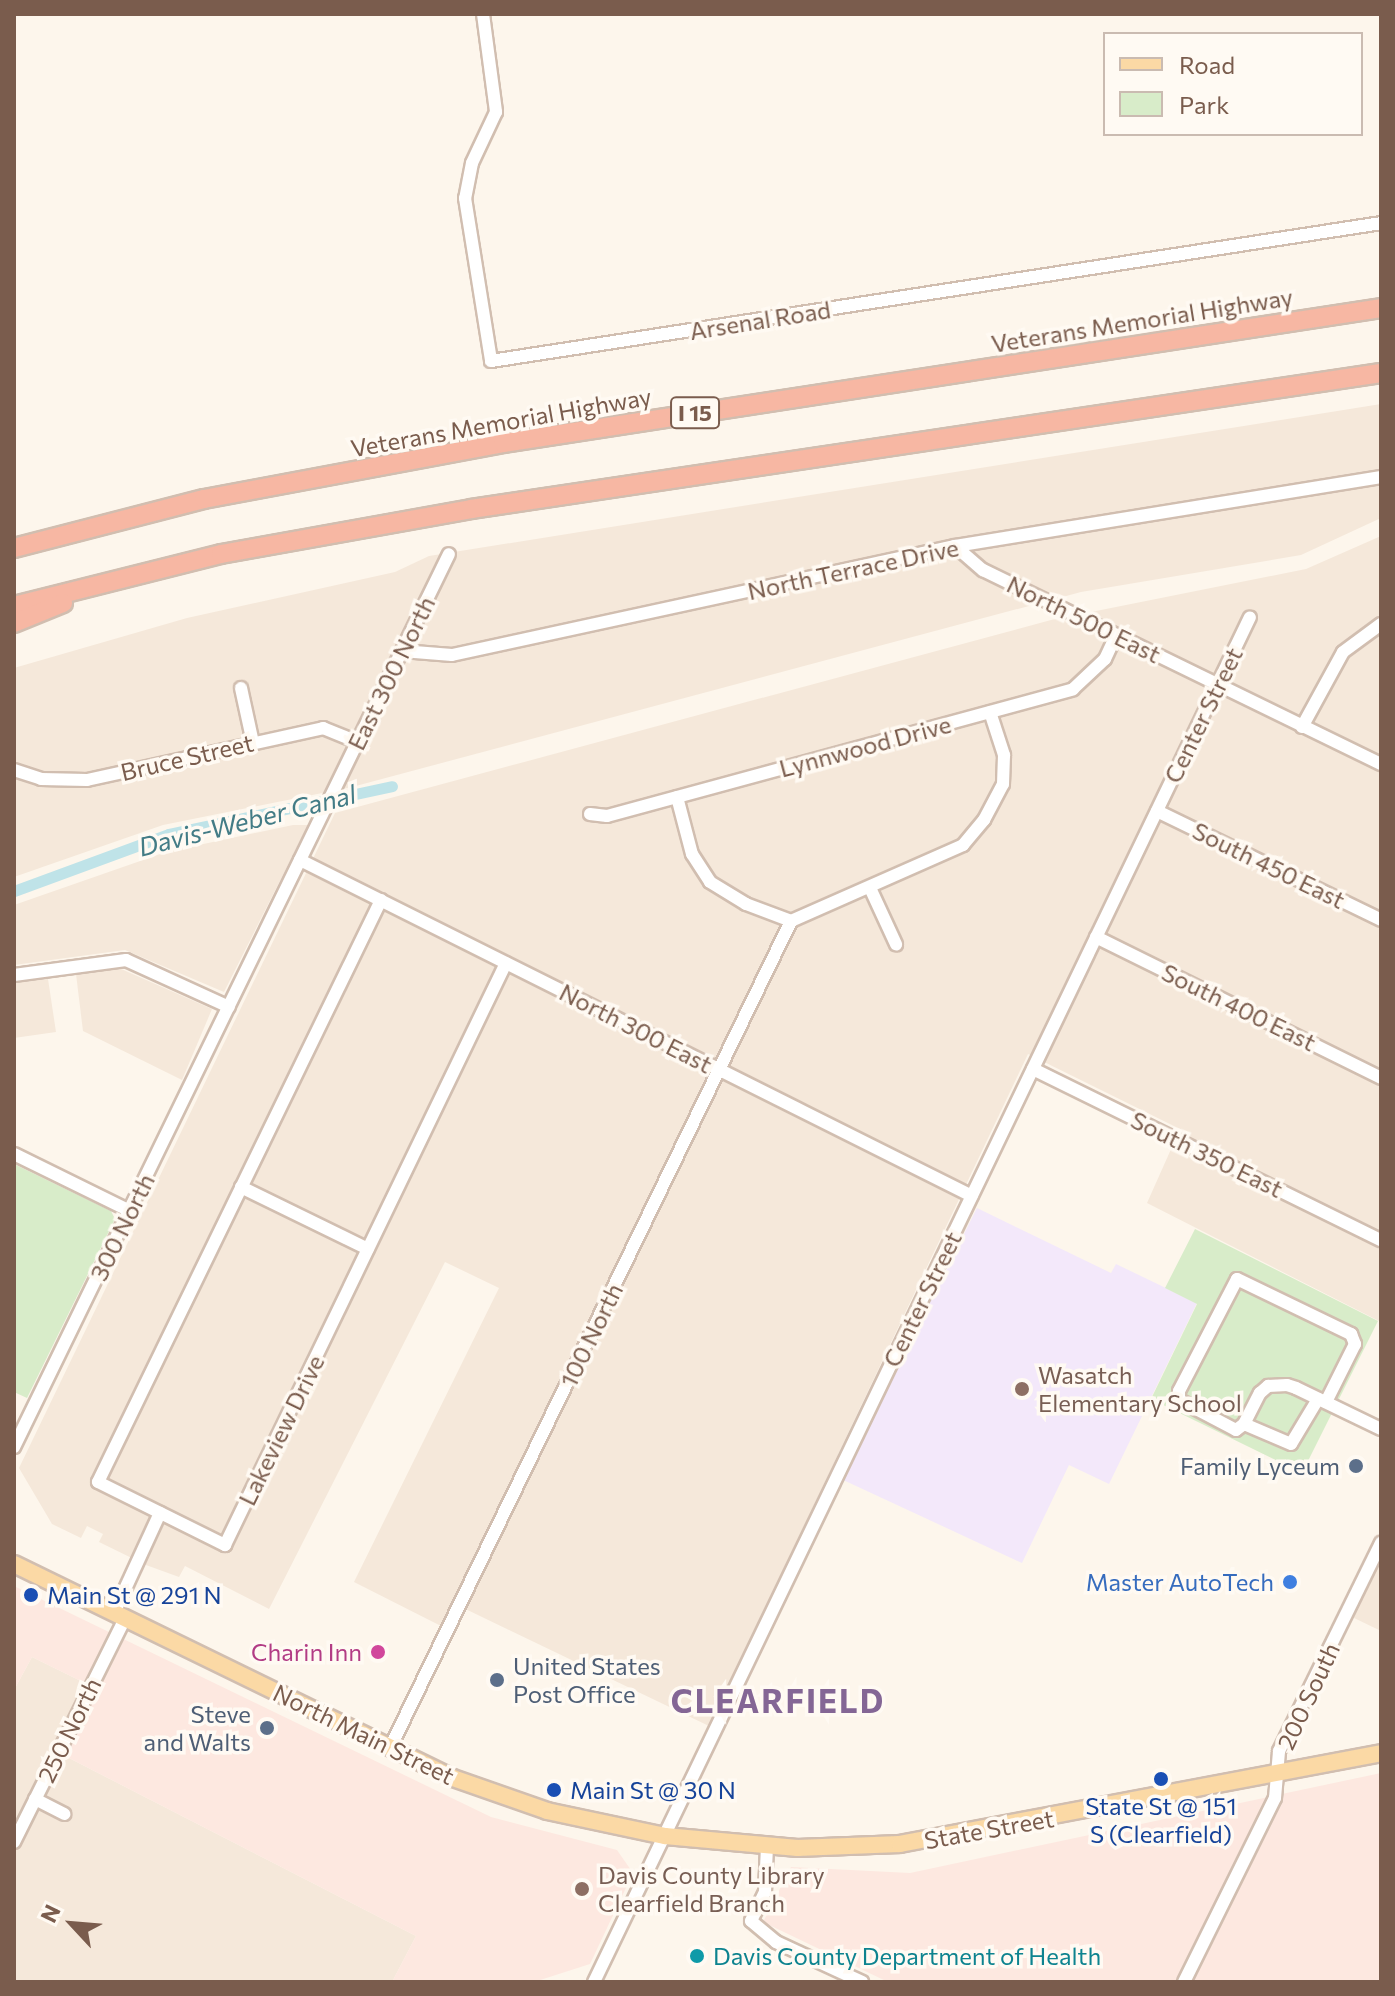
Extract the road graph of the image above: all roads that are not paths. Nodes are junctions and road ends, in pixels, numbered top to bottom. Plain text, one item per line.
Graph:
1 (483, 14) edge
2 (1381, 223) edge
3 (1381, 308) edge
4 (1381, 373) edge
5 (1381, 477) edge
6 (955, 546) junction
7 (14, 548) edge
8 (449, 554) dead end
9 (139, 573) junction
10 (14, 606) edge
11 (1250, 617) dead end
12 (14, 623) edge
13 (1381, 624) edge
14 (1116, 635) junction
15 (402, 651) junction
16 (1217, 685) junction
17 (241, 688) dead end
18 (990, 712) junction
19 (1302, 727) junction
20 (357, 742) junction
21 (253, 743) junction
22 (1381, 764) edge
23 (14, 770) edge
24 (677, 797) junction
25 (1157, 811) junction
26 (590, 814) dead end
27 (300, 860) junction
28 (871, 890) junction
29 (381, 900) junction
30 (1381, 920) edge
31 (791, 921) junction
32 (1096, 937) junction
33 (896, 944) dead end
34 (506, 963) junction
35 (14, 975) edge
36 (229, 1007) junction
37 (1033, 1069) junction
38 (719, 1070) junction
39 (1381, 1078) edge
40 (14, 1154) edge
41 (241, 1187) junction
42 (972, 1196) junction
43 (130, 1211) junction
44 (1381, 1240) edge
45 (368, 1249) junction
46 (1322, 1400) junction
47 (1244, 1424) junction
48 (1381, 1429) edge
49 (14, 1447) edge
50 (160, 1513) junction
51 (1381, 1543) edge
52 (14, 1564) edge
53 (119, 1615) junction
54 (390, 1748) junction
55 (1381, 1753) edge
56 (1277, 1773) junction
57 (35, 1799) junction
58 (64, 1814) dead end
59 (592, 1822) joint
60 (665, 1836) junction
61 (14, 1842) edge
62 (767, 1846) junction
63 (594, 1982) edge
64 (862, 1982) edge
65 (1184, 1982) edge

1 - 2 street, Arsenal Road
3 - 7 highway, Veterans Memorial Highway / I 15
4 - 9 highway
5 - 6 street, North Terrace Drive
6 - 14 street, North 500 East
6 - 15 street, North Terrace Drive
8 - 15 street, East 300 North
9 - 10 highway
9 - 12 highway
11 - 16 street, Center Street
13 - 19 street
14 - 16 street, North 500 East
14 - 18 street, Lynnwood Drive
15 - 20 street, East 300 North
16 - 19 street, North 500 East
16 - 25 street, Center Street
17 - 21 street
18 - 24 street, Lynnwood Drive
18 - 28 street
19 - 22 street, North 500 East
20 - 21 street, Bruce Street
20 - 27 street, East 300 North
21 - 23 street, Bruce Street
24 - 26 street, Lynnwood Drive
24 - 31 street
25 - 30 street, South 450 East
25 - 32 street, Center Street
27 - 29 street, North 300 East
27 - 36 street, East 300 North
28 - 31 street
28 - 33 street
29 - 34 street, North 300 East
29 - 41 street, Lakeview Drive
31 - 38 street, 100 North
32 - 37 street, Center Street
32 - 39 street, South 400 East
34 - 38 street, North 300 East
34 - 45 street, Lakeview Drive
35 - 36 street
36 - 43 street, 300 North
37 - 42 street, Center Street
37 - 44 street, South 350 East
38 - 42 street, North 300 East
38 - 54 street, 100 North
40 - 43 street
41 - 45 street
41 - 50 street, Lakeview Drive
42 - 60 street, Center Street
43 - 49 street, 300 North
45 - 50 street, Lakeview Drive
46 - 47 street
46 - 47 street
46 - 47 street
46 - 48 street
50 - 53 street
51 - 56 street, 200 South
52 - 53 main road, North Main Street
53 - 54 main road, North Main Street
53 - 57 street, 250 North
54 - 59 main road, North Main Street
55 - 56 main road, State Street
56 - 62 main road, State Street
56 - 65 street, 200 South
57 - 58 street
57 - 61 street, 250 North
59 - 60 main road, State Street
60 - 62 main road, State Street
60 - 63 street, Center Street
62 - 64 street

